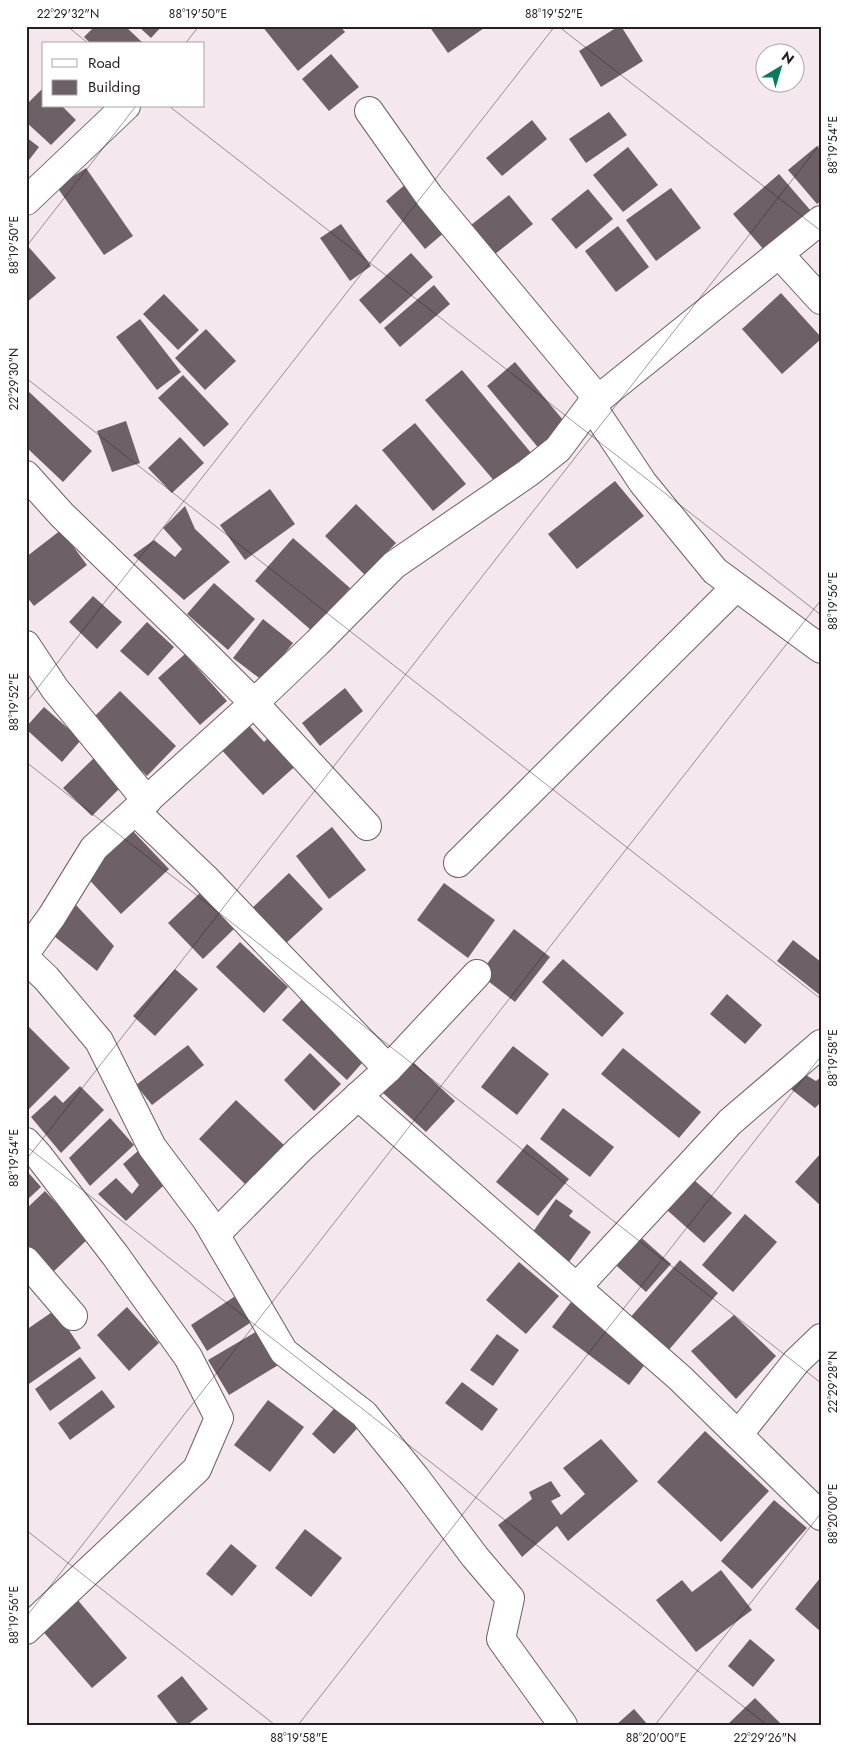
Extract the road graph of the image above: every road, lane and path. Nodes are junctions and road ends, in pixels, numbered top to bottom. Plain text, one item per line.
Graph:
1 (124, 108) edge
2 (369, 111) dead end
3 (26, 201) edge
4 (821, 220) edge
5 (779, 254) junction
6 (821, 300) edge
7 (595, 402) junction
8 (26, 475) edge
9 (736, 587) junction
10 (26, 645) edge
11 (821, 650) edge
12 (254, 703) junction
13 (141, 806) junction
14 (367, 826) dead end
15 (458, 862) dead end
16 (26, 952) edge
17 (26, 959) edge
18 (478, 974) dead end
19 (821, 1044) edge
20 (388, 1069) junction
21 (358, 1096) junction
22 (26, 1142) edge
23 (216, 1234) junction
24 (26, 1261) edge
25 (577, 1287) junction
26 (73, 1316) dead end
27 (821, 1338) edge
28 (738, 1435) junction
29 (821, 1516) edge
30 (26, 1630) edge
31 (563, 1725) edge

1 - 3 street
2 - 7 street
4 - 5 street
5 - 6 street
5 - 7 street
7 - 9 street
7 - 12 street
8 - 12 street
9 - 11 street
9 - 15 street
10 - 13 street
12 - 13 street
12 - 14 street
13 - 16 street
13 - 20 street
17 - 23 street
18 - 20 street
19 - 25 street
20 - 21 street
21 - 23 street
21 - 25 street
22 - 30 street
23 - 31 street
24 - 26 street
25 - 28 street
27 - 28 street
28 - 29 street

